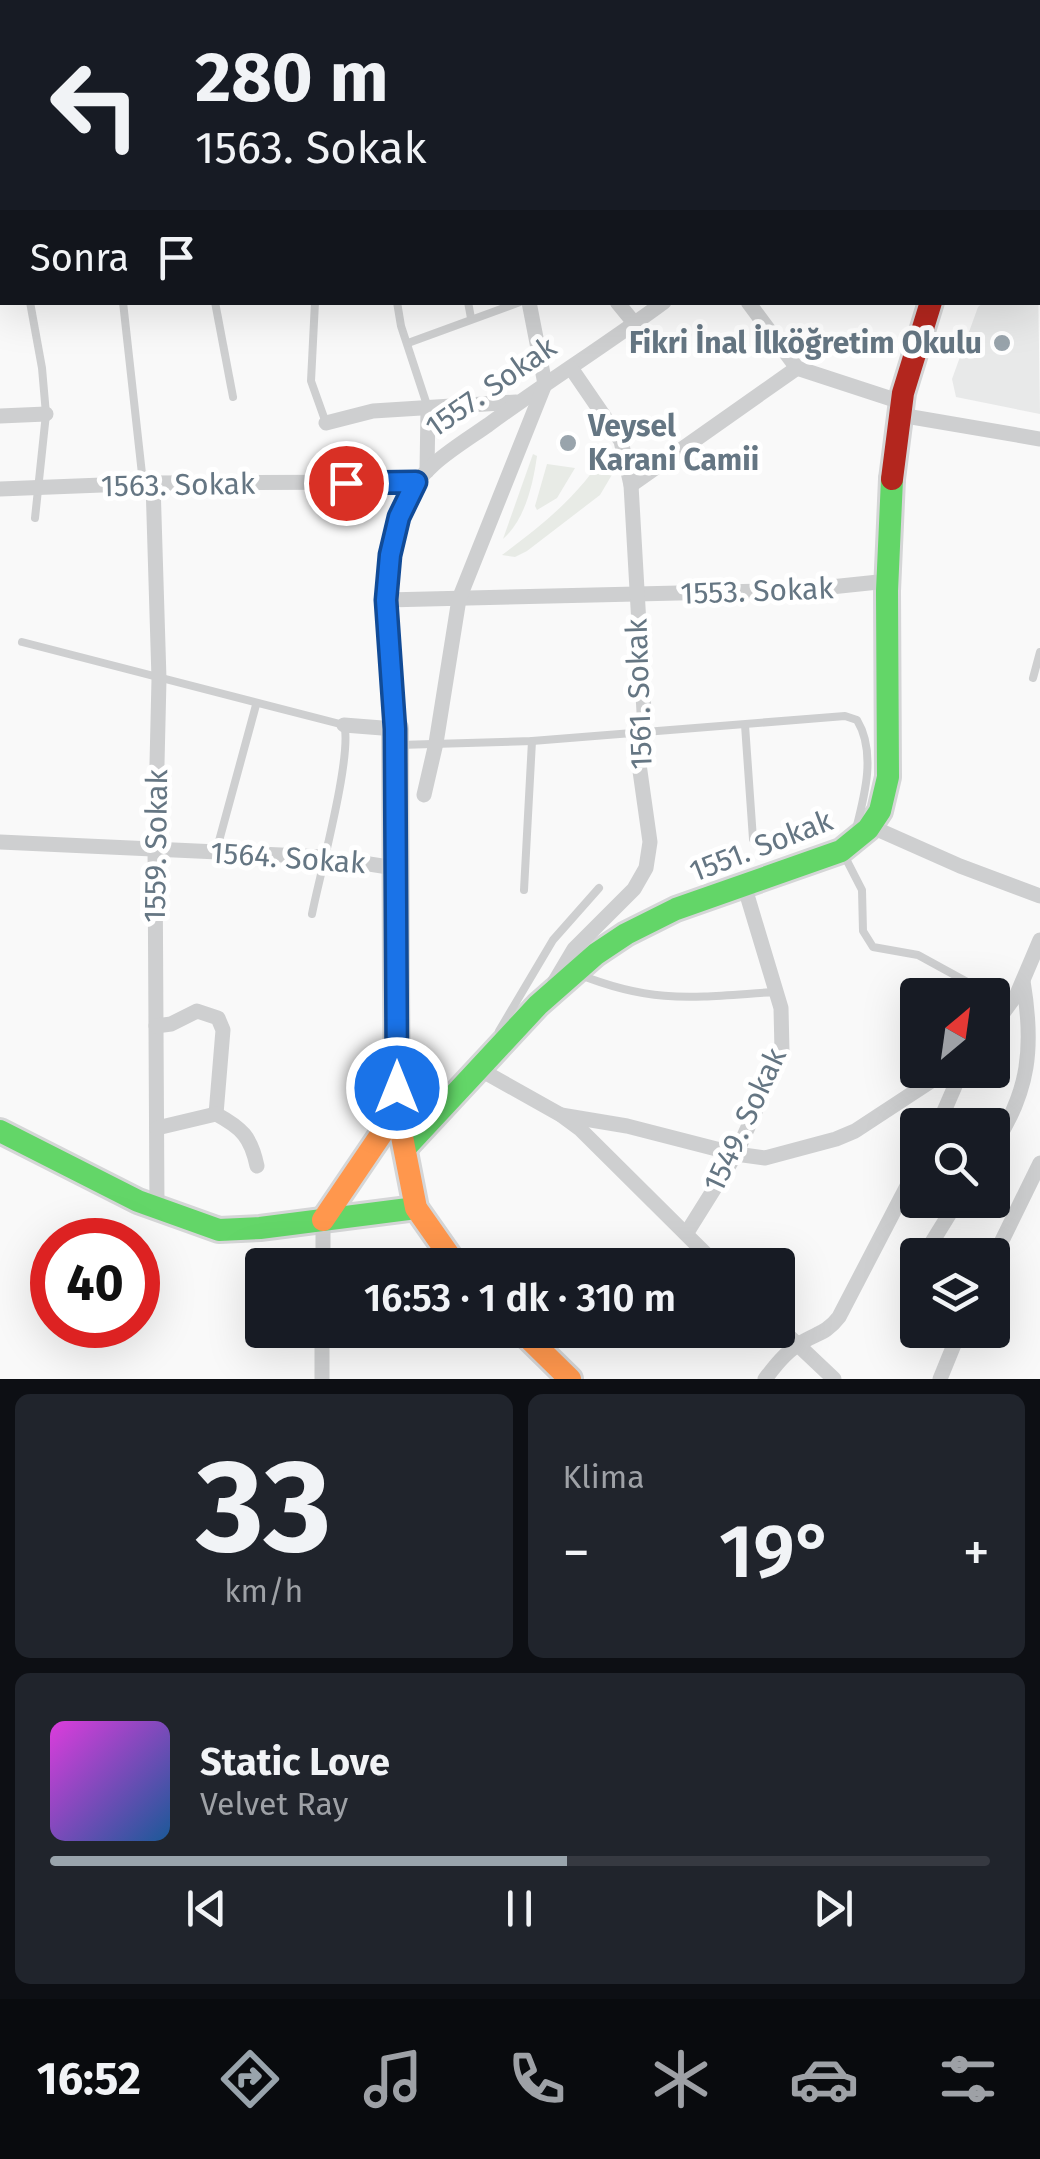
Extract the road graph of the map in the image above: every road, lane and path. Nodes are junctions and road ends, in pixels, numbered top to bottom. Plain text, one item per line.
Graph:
1 (31, 305) edge
2 (123, 305) edge
3 (216, 305) edge
4 (315, 305) edge
5 (398, 305) edge
6 (469, 305) edge
7 (511, 305) edge
8 (530, 305) edge
9 (619, 305) edge
10 (660, 305) edge
11 (750, 305) edge
12 (930, 305) edge
13 (471, 318) junction
14 (635, 324) junction
15 (408, 343) junction
16 (570, 368) junction
17 (797, 368) junction
18 (545, 384) junction
19 (233, 397) dead end
20 (520, 402) junction
21 (900, 408) junction
22 (428, 409) junction
23 (46, 414) junction
24 (0, 416) edge
25 (326, 423) joint
26 (1040, 439) edge
27 (421, 477) junction
28 (148, 483) junction
29 (630, 485) junction
30 (39, 488) junction
31 (0, 490) edge
32 (34, 518) dead end
33 (888, 580) junction
34 (635, 595) junction
35 (459, 599) junction
36 (386, 600) junction
37 (22, 642) dead end
38 (1040, 652) edge
39 (160, 678) junction
40 (1032, 678) dead end
41 (256, 705) junction
42 (745, 725) junction
43 (344, 726) junction
44 (642, 731) junction
45 (395, 737) junction
46 (532, 741) junction
47 (436, 742) junction
48 (424, 795) dead end
49 (872, 827) junction
50 (752, 839) dead end
51 (0, 842) edge
52 (847, 848) junction
53 (155, 849) junction
54 (216, 852) junction
55 (324, 857) junction
56 (396, 868) junction
57 (744, 885) junction
58 (599, 888) dead end
59 (524, 890) dead end
60 (1040, 896) edge
61 (312, 914) dead end
62 (1040, 940) edge
63 (574, 972) junction
64 (960, 978) edge
65 (1024, 981) junction
66 (777, 992) junction
67 (546, 1000) junction
68 (1010, 1006) edge
69 (156, 1026) junction
70 (478, 1069) junction
71 (921, 1088) edge
72 (397, 1110) junction
73 (216, 1114) junction
74 (561, 1115) junction
75 (1010, 1123) edge
76 (157, 1128) junction
77 (0, 1130) edge
78 (406, 1147) junction
79 (736, 1154) junction
80 (1040, 1163) edge
81 (257, 1166) dead end
82 (900, 1200) edge
83 (416, 1208) junction
84 (158, 1209) junction
85 (324, 1220) junction
86 (686, 1234) junction
87 (1003, 1238) edge
88 (323, 1248) edge
89 (444, 1248) edge
90 (700, 1248) edge
91 (795, 1342) edge
92 (798, 1345) junction
93 (322, 1348) edge
94 (538, 1348) edge
95 (953, 1348) edge
96 (322, 1379) edge
97 (570, 1379) edge
98 (764, 1379) edge
99 (834, 1379) edge
100 (940, 1379) edge

1 - 23 lane
2 - 28 lane
3 - 19 lane
4 - 25 lane
5 - 15 lane
6 - 13 lane
7 - 13 lane
8 - 18 street
9 - 14 street
10 - 14 street, 1557. Sokak
11 - 17 street
12 - 21 street, 1551. Sokak
13 - 15 lane
14 - 16 street, 1557. Sokak
15 - 22 lane
16 - 18 street, 1557. Sokak
16 - 29 street, 1561. Sokak
17 - 21 street
17 - 29 street
18 - 20 street, 1557. Sokak
18 - 35 street
20 - 22 street
20 - 27 street, 1557. Sokak
21 - 26 street
21 - 33 street, 1551. Sokak
22 - 25 street
22 - 27 street
23 - 24 street
23 - 30 lane
27 - 28 street, 1563. Sokak
27 - 36 street, 1557. Sokak
28 - 30 street, 1563. Sokak
28 - 39 street, 1559. Sokak
29 - 34 street, 1561. Sokak
30 - 31 street, 1563. Sokak
30 - 32 lane
33 - 34 street, 1553. Sokak
33 - 49 street, 1551. Sokak
34 - 35 street, 1553. Sokak
34 - 44 street, 1561. Sokak
35 - 36 street, 1553. Sokak
35 - 47 street
36 - 45 street, 1557. Sokak
37 - 39 lane
38 - 40 lane
39 - 41 lane
39 - 53 street, 1559. Sokak
41 - 43 lane
41 - 54 lane
42 - 44 lane
42 - 50 lane
42 - 52 lane
43 - 45 street
43 - 55 lane
44 - 46 lane
44 - 67 street, 1561. Sokak
45 - 47 lane
45 - 56 street, 1557. Sokak
46 - 47 lane
46 - 59 lane
47 - 48 street
49 - 52 street, 1551. Sokak
49 - 60 street
51 - 53 street, 1564. Sokak
52 - 57 street, 1551. Sokak
52 - 64 lane
53 - 54 street, 1564. Sokak
53 - 69 street, 1559. Sokak
54 - 55 street, 1564. Sokak
55 - 56 street, 1564. Sokak
55 - 61 lane
56 - 72 street, 1557. Sokak
57 - 63 street, 1551. Sokak
57 - 66 street, 1549. Sokak
58 - 70 lane
62 - 65 street
63 - 66 lane
63 - 67 street, 1551. Sokak
65 - 68 street
65 - 75 street
66 - 79 street, 1549. Sokak
67 - 70 street, 1551. Sokak
69 - 73 street
69 - 76 street, 1559. Sokak
70 - 74 street
70 - 78 street, 1551. Sokak
71 - 79 street
72 - 78 street, 1557. Sokak
72 - 85 street
73 - 76 street
73 - 81 street
74 - 79 street
74 - 86 street
76 - 84 street, 1559. Sokak
77 - 84 street
78 - 83 street, 1557. Sokak
79 - 86 street, 1549. Sokak
80 - 87 street
82 - 92 street
83 - 85 street
83 - 89 street
84 - 85 street
85 - 88 street
86 - 90 street
91 - 92 street
92 - 98 street
92 - 99 street
93 - 96 street
94 - 97 street
95 - 100 street

